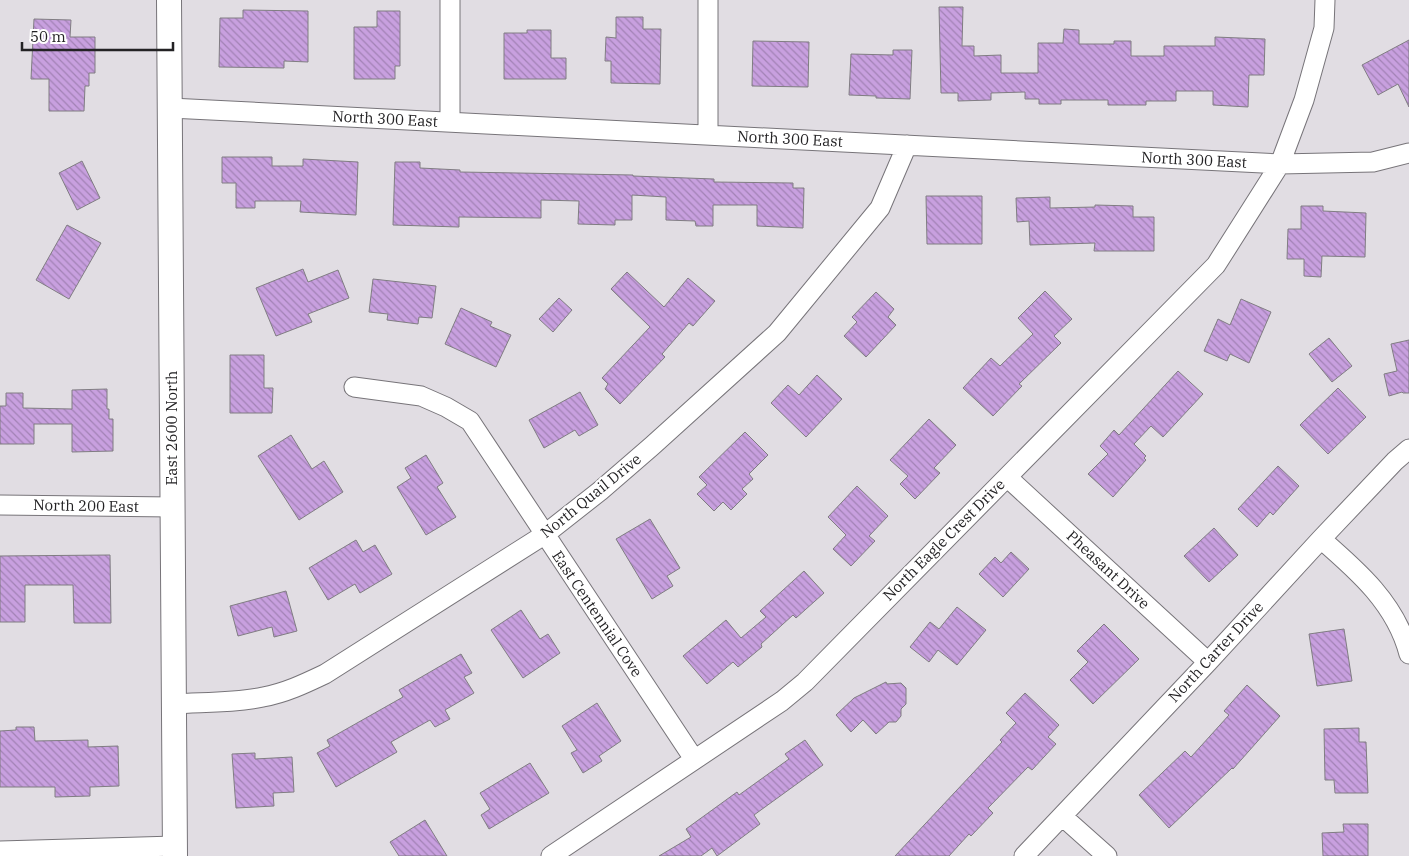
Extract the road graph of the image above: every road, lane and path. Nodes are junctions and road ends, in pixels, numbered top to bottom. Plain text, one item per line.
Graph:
1 (169, 0) edge
2 (450, 0) edge
3 (708, 0) edge
4 (1325, 0) edge
5 (170, 108) junction
6 (450, 122) junction
7 (708, 135) junction
8 (907, 145) junction
9 (1409, 153) edge
10 (1280, 164) junction
11 (354, 387) dead end
12 (1409, 449) edge
13 (1007, 477) junction
14 (0, 505) edge
15 (173, 507) junction
16 (544, 535) junction
17 (1321, 539) junction
18 (1409, 654) edge
19 (1208, 662) junction
20 (173, 704) junction
21 (694, 759) junction
22 (1062, 816) junction
23 (0, 851) edge
24 (175, 851) edge
25 (551, 856) edge
26 (1024, 856) edge
27 (1106, 856) edge

1 - 5 street, East 2600 North
2 - 6 street
3 - 7 street
4 - 10 street, North Eagle Crest Drive
5 - 6 street, North 300 East
5 - 15 street, East 2600 North
6 - 7 street, North 300 East
7 - 8 street, North 300 East
8 - 10 street, North 300 East
8 - 16 street, North Quail Drive
9 - 10 street, North 300 East
10 - 13 street, North Eagle Crest Drive
11 - 16 street, East Centennial Cove
12 - 17 street, North Carter Drive
13 - 19 street, Pheasant Drive
13 - 21 street, North Eagle Crest Drive
14 - 15 street, North 200 East
15 - 20 street, East 2600 North
16 - 20 street, North Quail Drive
16 - 21 street, East Centennial Cove
17 - 18 street
17 - 19 street, North Carter Drive
19 - 22 street, North Carter Drive
20 - 24 street, East 2600 North
21 - 25 street, North Eagle Crest Drive
22 - 26 street, North Carter Drive
22 - 27 street
23 - 24 street

